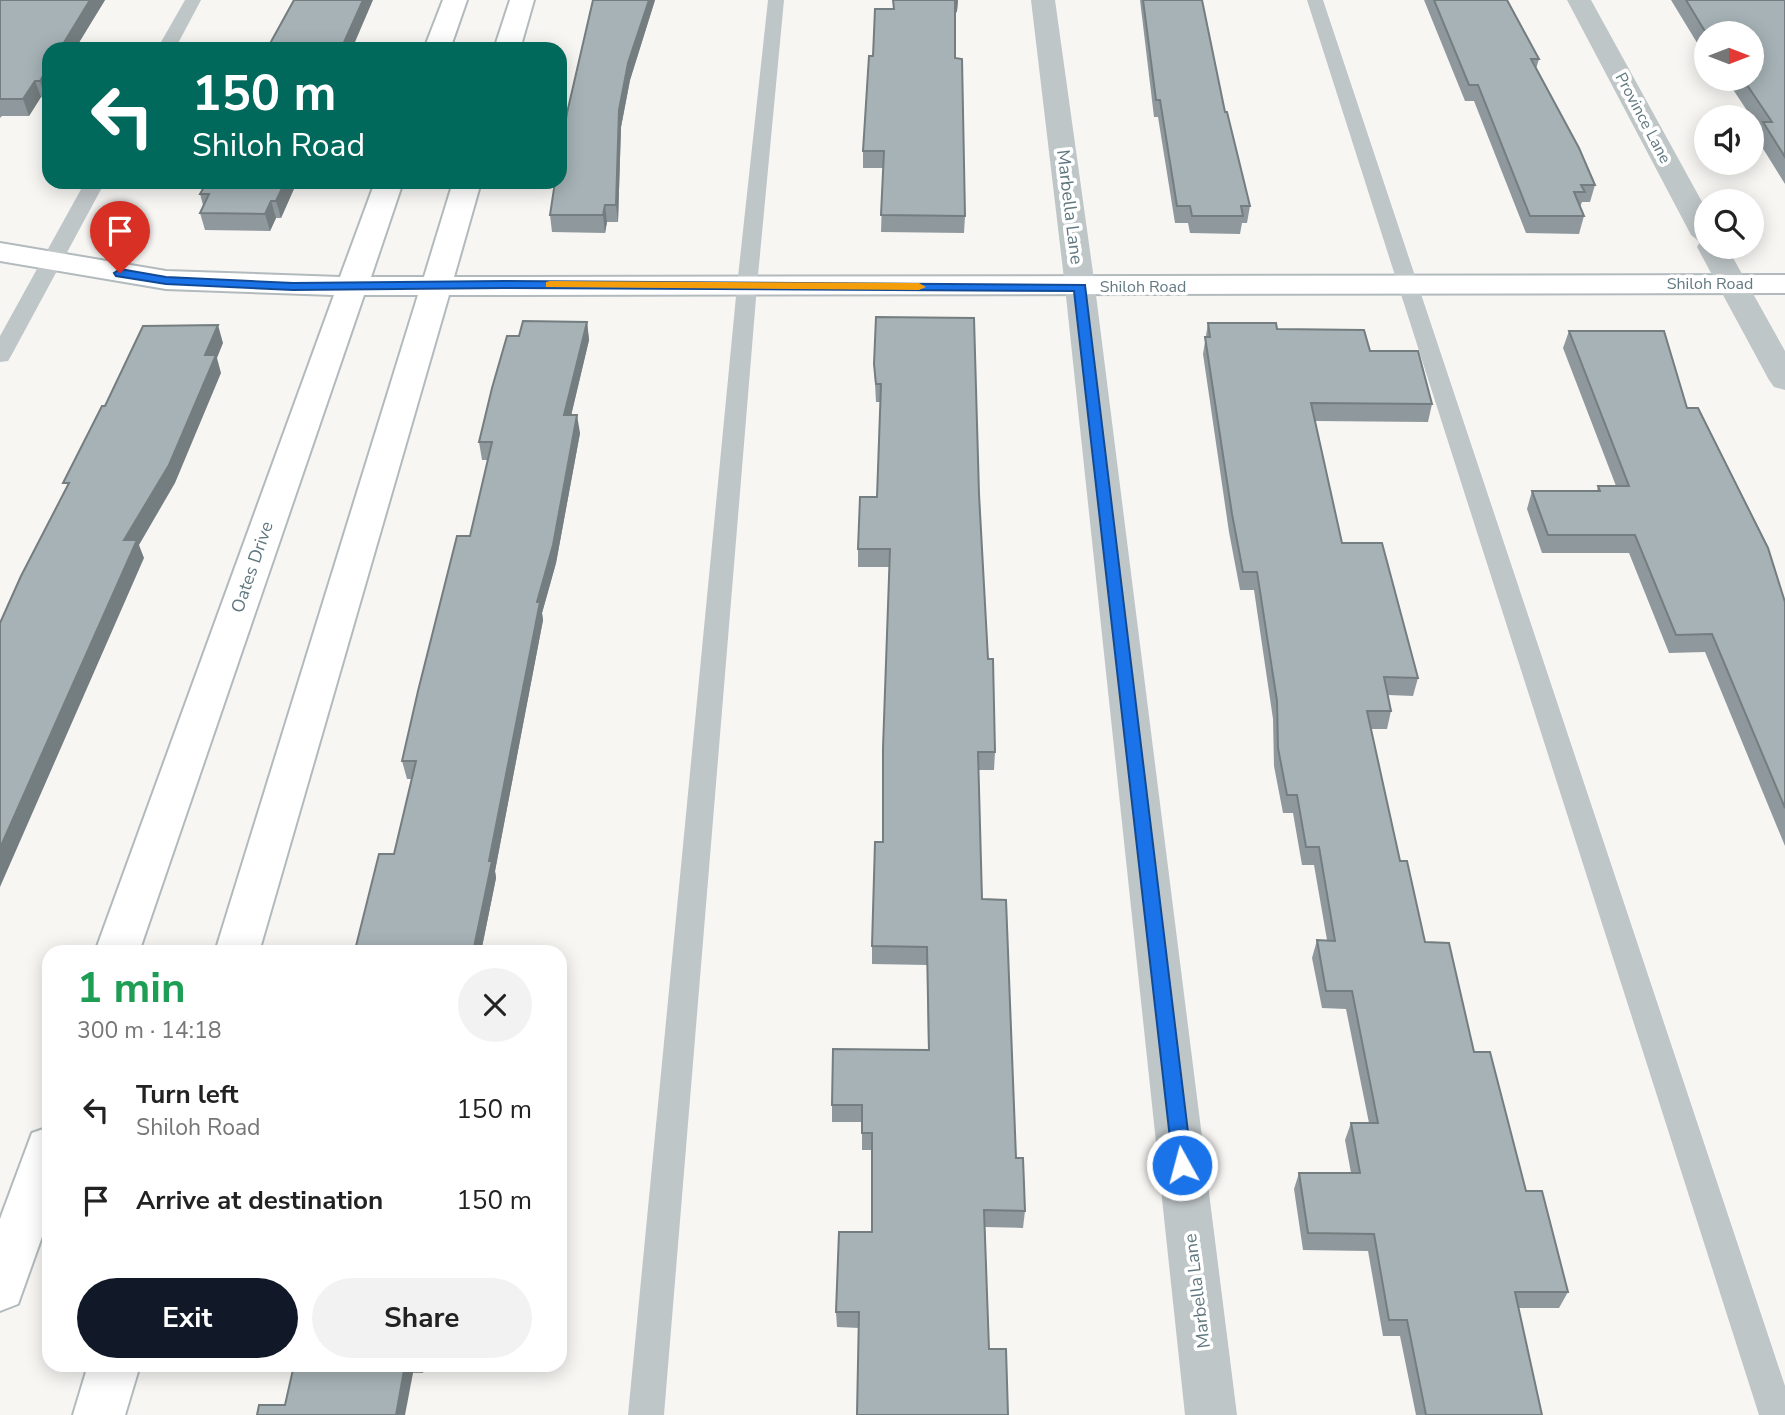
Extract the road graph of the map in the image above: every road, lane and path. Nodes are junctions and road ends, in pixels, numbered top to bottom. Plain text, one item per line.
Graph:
1 (193, 0) edge
2 (455, 0) edge
3 (522, 0) edge
4 (776, 0) edge
5 (1043, 0) edge
6 (1315, 0) edge
7 (1579, 0) edge
8 (170, 42) edge
9 (440, 42) edge
10 (509, 42) edge
11 (91, 189) edge
12 (386, 189) edge
13 (465, 189) edge
14 (1694, 213) edge
15 (0, 252) edge
16 (1719, 259) edge
17 (52, 262) junction
18 (1732, 284) junction
19 (1785, 284) edge
20 (436, 285) junction
21 (1406, 285) junction
22 (747, 286) junction
23 (350, 287) junction
24 (1080, 287) junction
25 (0, 356) edge
26 (1785, 380) edge
27 (119, 945) edge
28 (239, 945) edge
29 (42, 1168) edge
30 (0, 1289) edge
31 (112, 1372) edge
32 (99, 1415) edge
33 (646, 1415) edge
34 (1212, 1415) edge
35 (1777, 1415) edge

1 - 8 lane
2 - 9 main road
3 - 10 main road
4 - 22 lane
5 - 24 street, Marbella Lane
6 - 21 lane
7 - 14 street, Province Lane
11 - 17 lane
12 - 23 main road, Oates Drive
13 - 20 main road
15 - 17 main road, Shiloh Road
16 - 18 street
17 - 23 main road, Shiloh Road
17 - 25 lane
18 - 19 main road, Shiloh Road
18 - 21 main road, Shiloh Road
18 - 26 street
20 - 22 main road, Shiloh Road
20 - 23 main road, Shiloh Road
20 - 28 main road
21 - 24 main road, Shiloh Road
21 - 35 lane
22 - 24 main road, Shiloh Road
22 - 33 lane
23 - 27 main road, Oates Drive
24 - 34 street, Marbella Lane
29 - 30 main road
31 - 32 main road

